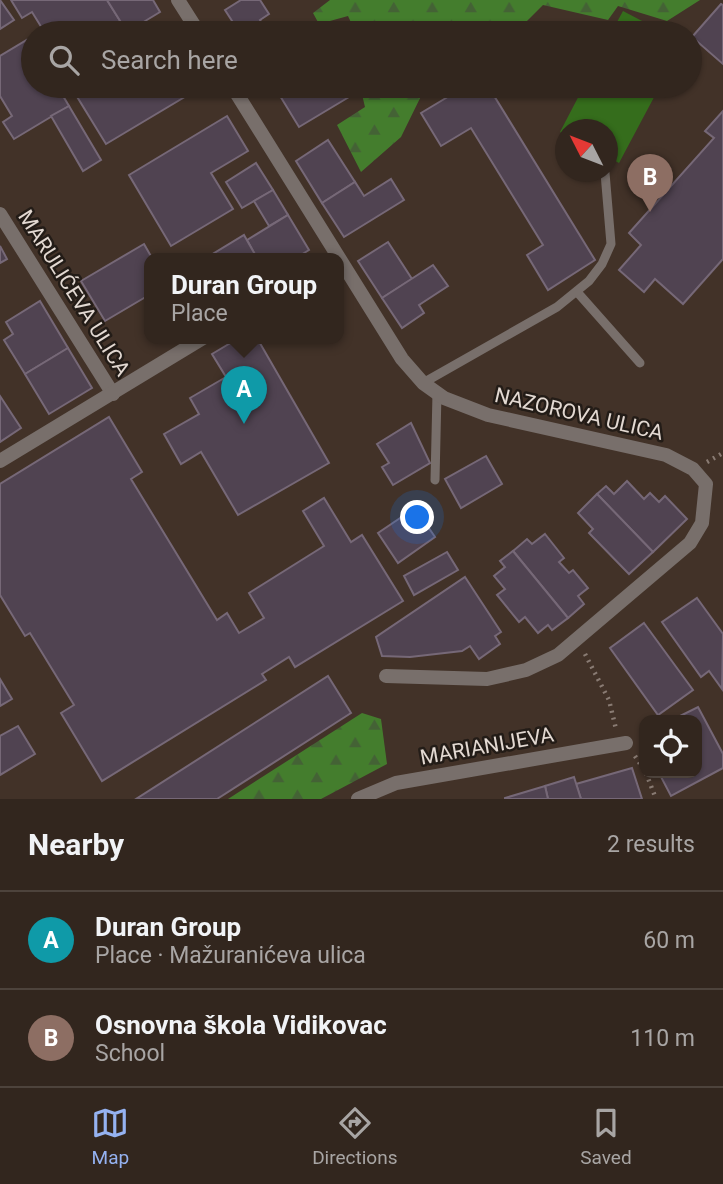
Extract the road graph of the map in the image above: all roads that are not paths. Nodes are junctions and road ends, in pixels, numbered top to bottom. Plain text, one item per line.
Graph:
1 (178, 0) edge
2 (191, 21) edge
3 (239, 98) edge
4 (606, 182) edge
5 (0, 214) edge
6 (334, 253) edge
7 (344, 269) edge
8 (578, 293) junction
9 (193, 344) edge
10 (640, 363) dead end
11 (423, 383) junction
12 (437, 393) junction
13 (113, 394) junction
14 (0, 461) edge
15 (435, 480) dead end
16 (386, 676) dead end
17 (626, 743) dead end
18 (358, 799) edge

1 - 2 street
3 - 6 street, NAZOROVA ULICA
4 - 8 lane
5 - 13 street, MARULIĆEVA ULICA
7 - 11 street, NAZOROVA ULICA
8 - 10 lane
8 - 11 lane
9 - 13 street
11 - 12 street, NAZOROVA ULICA
12 - 15 lane
12 - 16 street, NAZOROVA ULICA
13 - 14 street
17 - 18 street, MARIANIJEVA

